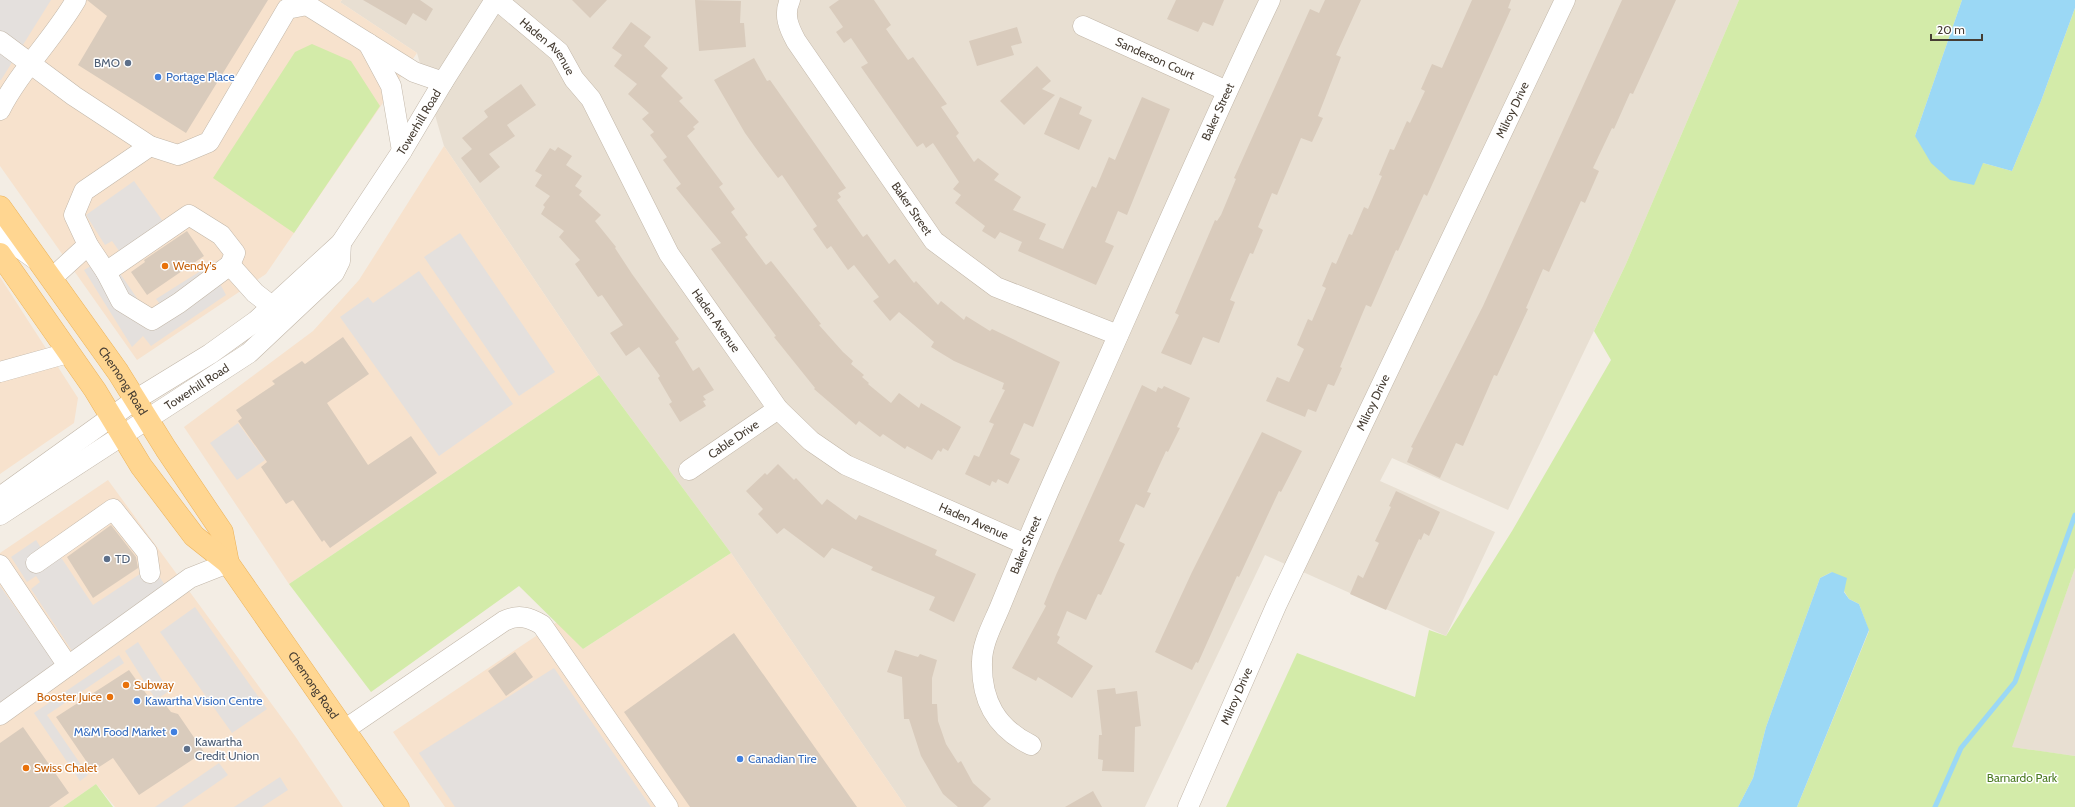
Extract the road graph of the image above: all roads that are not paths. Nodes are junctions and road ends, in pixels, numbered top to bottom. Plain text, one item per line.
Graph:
1 (76, 0) edge
2 (496, 0) edge
3 (790, 0) edge
4 (1270, 0) edge
5 (1565, 0) edge
6 (1083, 26) dead end
7 (0, 41) edge
8 (368, 43) junction
9 (31, 64) junction
10 (443, 82) junction
11 (1227, 91) junction
12 (0, 110) edge
13 (150, 146) junction
14 (402, 151) junction
15 (0, 207) edge
16 (0, 234) edge
17 (342, 243) junction
18 (88, 244) junction
19 (0, 254) edge
20 (39, 261) junction
21 (230, 265) junction
22 (106, 272) junction
23 (51, 279) junction
24 (273, 307) junction
25 (1118, 335) junction
26 (68, 353) junction
27 (0, 372) edge
28 (135, 400) junction
29 (778, 409) junction
30 (111, 417) junction
31 (148, 420) junction
32 (123, 436) junction
33 (689, 470) dead end
34 (0, 496) edge
35 (0, 515) edge
36 (1025, 544) junction
37 (36, 563) dead end
38 (228, 563) junction
39 (0, 565) edge
40 (150, 573) dead end
41 (68, 666) junction
42 (0, 715) edge
43 (344, 730) junction
44 (1031, 745) dead end
45 (398, 807) edge
46 (668, 807) edge
47 (1188, 807) edge

1 - 9 street
2 - 10 street, Towerhill Road
2 - 29 street, Haden Avenue
3 - 25 street, Baker Street
4 - 11 street, Baker Street
5 - 47 street, Milroy Drive
6 - 11 street, Sanderson Court
7 - 9 street
8 - 10 street
8 - 13 street
8 - 14 street
9 - 12 street
9 - 13 street
10 - 14 street, Towerhill Road
11 - 25 street, Baker Street
13 - 18 street
14 - 17 street, Towerhill Road
15 - 20 main road, Chemong Road
16 - 20 street
17 - 24 street, Towerhill Road
17 - 31 street, Towerhill Road
18 - 22 street
18 - 23 street
19 - 26 main road, Chemong Road
20 - 23 main road, Chemong Road
21 - 22 street
21 - 22 street
21 - 24 street
23 - 28 main road, Chemong Road
24 - 28 street, Towerhill Road
25 - 36 street, Baker Street
26 - 27 street
26 - 30 main road, Chemong Road
28 - 30 street, Towerhill Road
28 - 31 main road, Chemong Road
29 - 33 street, Cable Drive
29 - 36 street, Haden Avenue
30 - 32 main road, Chemong Road
30 - 34 street, Towerhill Road
31 - 32 street, Towerhill Road
31 - 38 main road, Chemong Road
32 - 35 street, Towerhill Road
32 - 38 main road, Chemong Road
36 - 44 street, Baker Street
37 - 40 street
38 - 41 street
38 - 43 main road, Chemong Road
39 - 41 street
41 - 42 street
43 - 45 main road, Chemong Road
43 - 46 street

